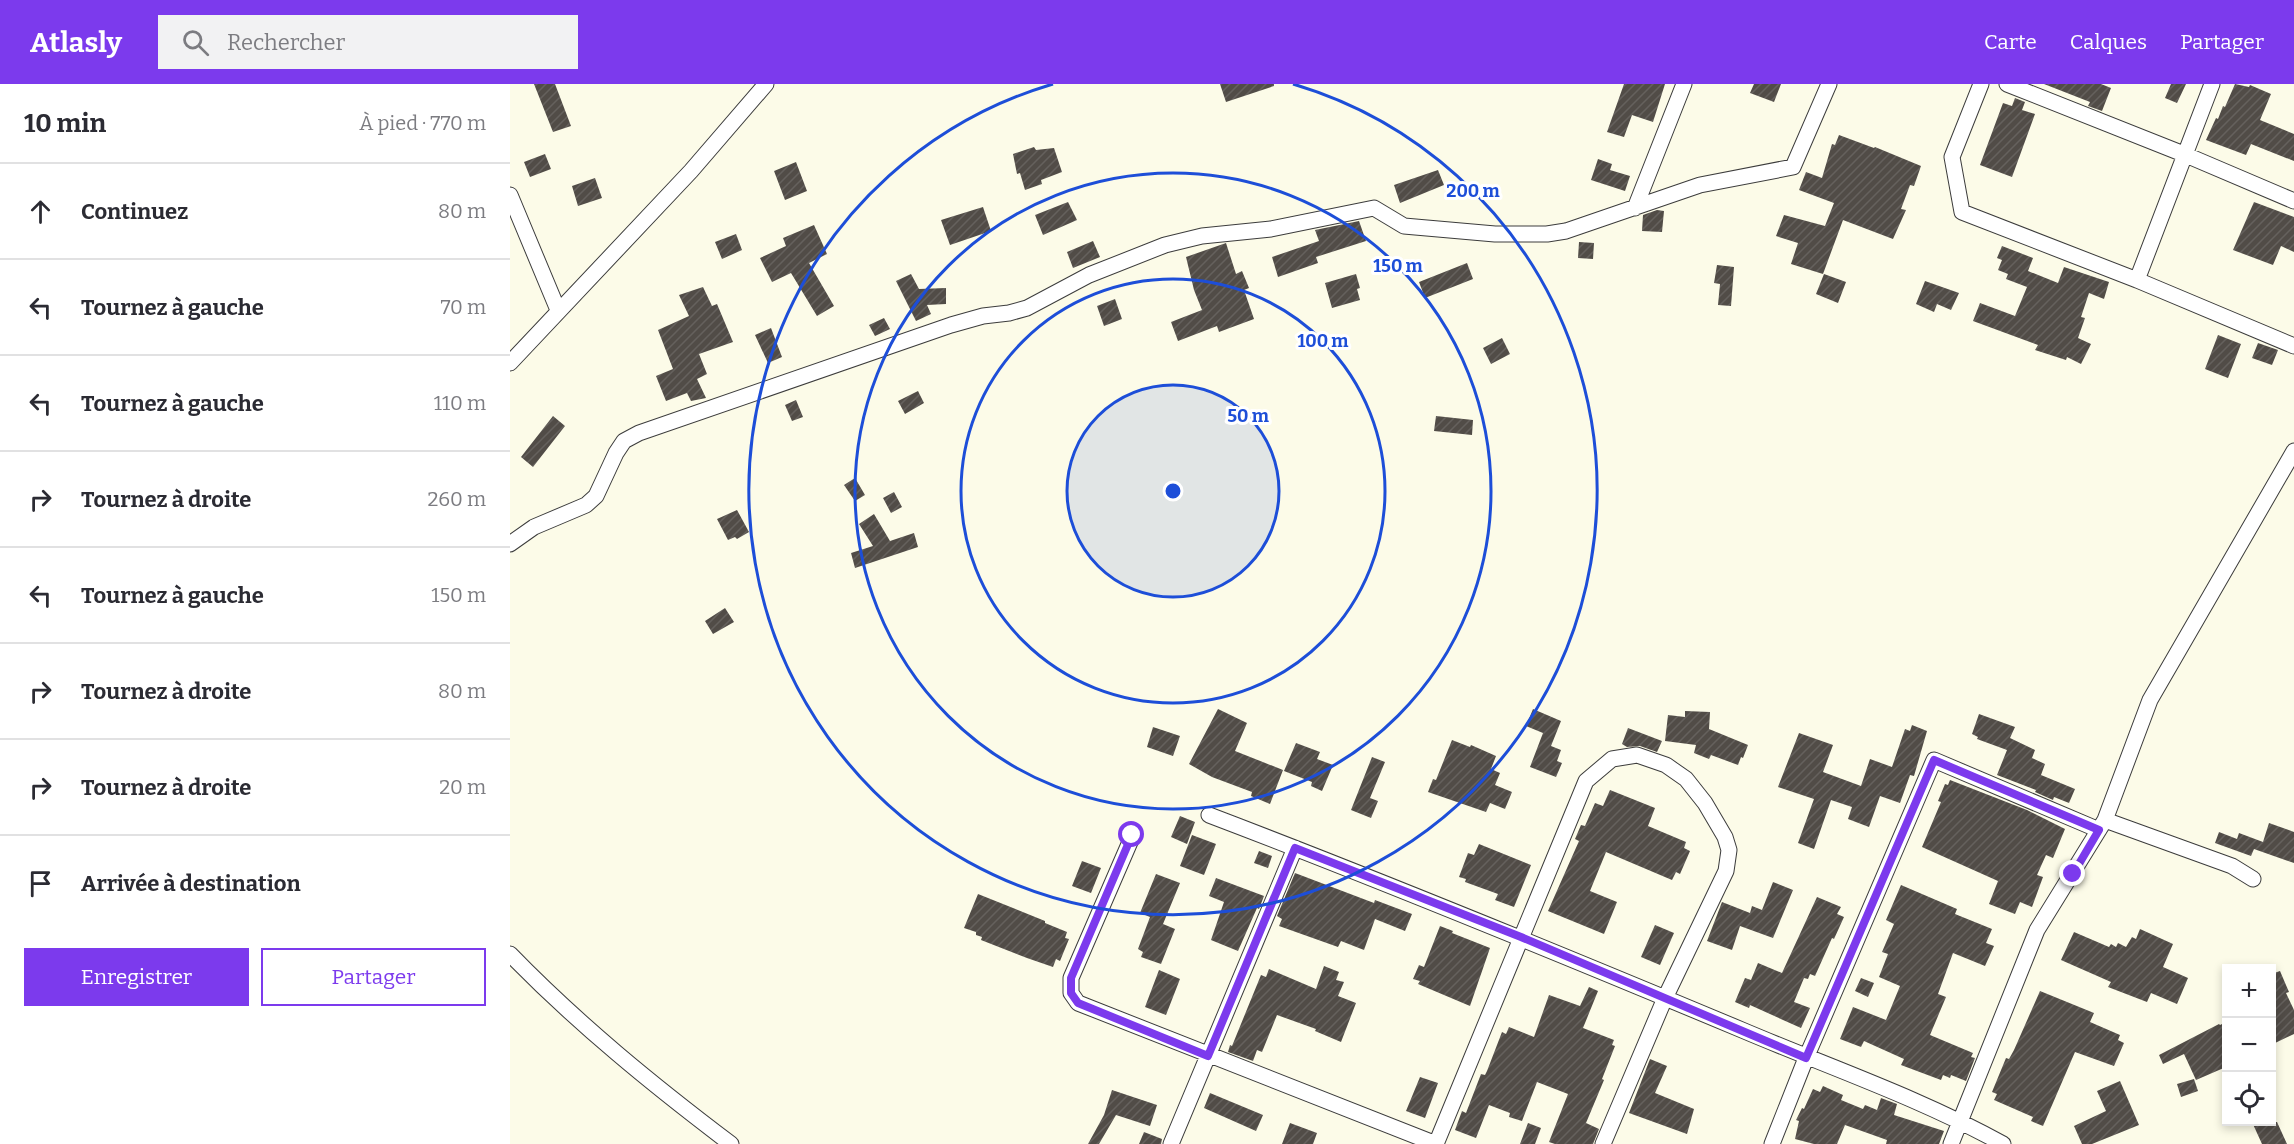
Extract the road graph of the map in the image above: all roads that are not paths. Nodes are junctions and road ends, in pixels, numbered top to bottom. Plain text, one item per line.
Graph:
1 (765, 84) edge
2 (1684, 84) edge
3 (1829, 84) edge
4 (1981, 84) edge
5 (2007, 84) edge
6 (2212, 84) edge
7 (2186, 155) junction
8 (510, 195) edge
9 (2294, 201) edge
10 (1635, 208) junction
11 (2138, 280) junction
12 (558, 310) junction
13 (2294, 346) edge
14 (510, 363) edge
15 (2294, 451) edge
16 (510, 544) edge
17 (1209, 815) dead end
18 (2102, 825) junction
19 (1132, 835) dead end
20 (1295, 848) junction
21 (2253, 879) dead end
22 (1521, 937) junction
23 (510, 954) edge
24 (1665, 998) junction
25 (1208, 1056) junction
26 (1806, 1058) junction
27 (1960, 1120) junction
28 (732, 1144) edge
29 (1171, 1144) edge
30 (1603, 1144) edge
31 (1772, 1144) edge
32 (1951, 1144) edge
33 (2003, 1144) edge

1 - 12 street
2 - 10 street
3 - 10 street
4 - 11 street
5 - 7 street
6 - 7 street
7 - 9 street
7 - 11 street
8 - 12 street
10 - 16 street
11 - 13 street
12 - 14 street
15 - 18 street
17 - 20 street
18 - 21 street
18 - 26 street
18 - 27 street
19 - 25 street
20 - 22 street
20 - 25 street
22 - 24 street
22 - 24 street
22 - 25 street
23 - 28 street
24 - 26 street
24 - 30 street
25 - 29 street
26 - 27 street
26 - 31 street
27 - 32 street
27 - 33 street

